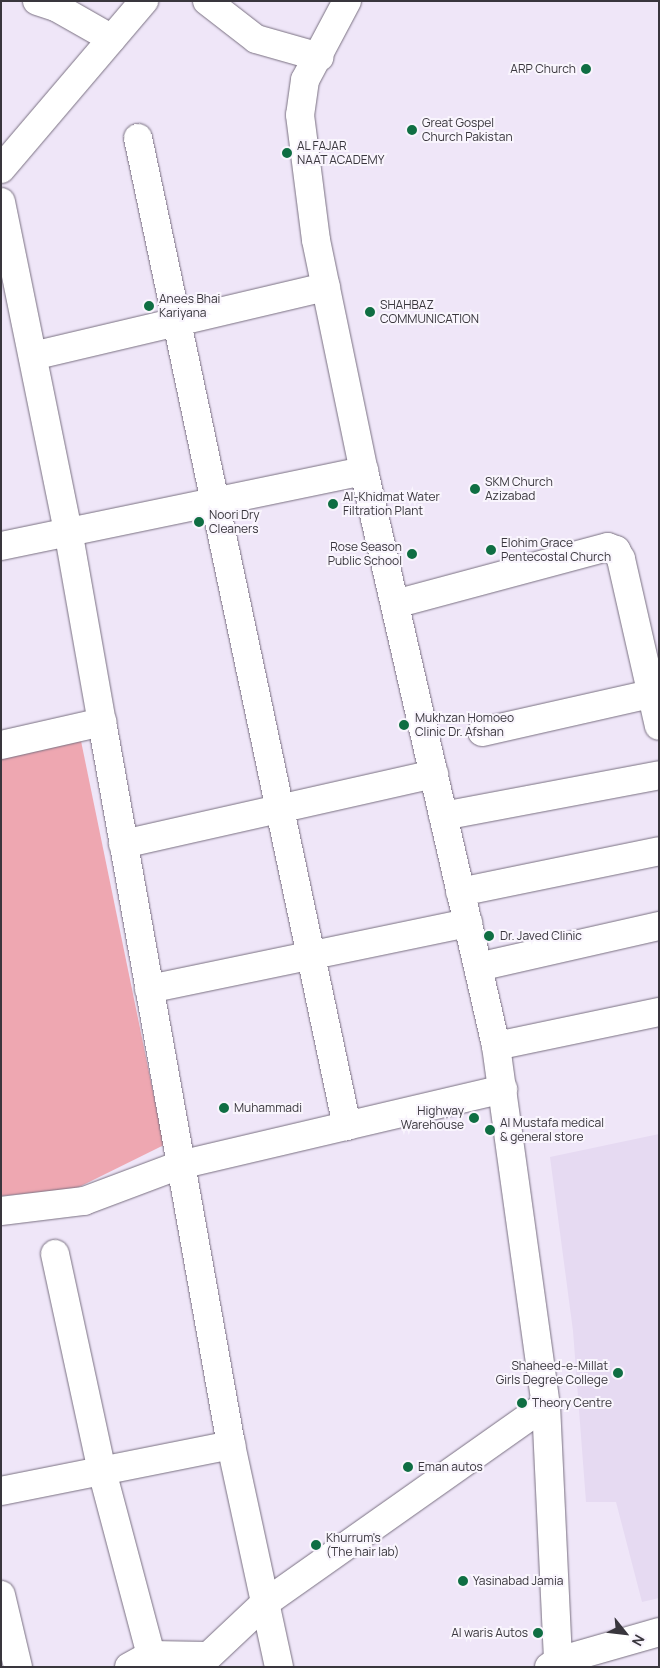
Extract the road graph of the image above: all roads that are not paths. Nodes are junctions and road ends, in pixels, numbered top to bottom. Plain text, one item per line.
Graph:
1 (38, 1) edge
2 (144, 1) edge
3 (207, 1) edge
4 (347, 1) edge
5 (112, 39) junction
6 (319, 57) junction
7 (138, 138) dead end
8 (1, 169) edge
9 (1, 202) edge
10 (326, 287) junction
11 (178, 324) junction
12 (33, 356) junction
13 (364, 471) junction
14 (215, 501) junction
15 (68, 530) junction
16 (1, 546) edge
17 (395, 604) junction
18 (655, 693) edge
19 (102, 722) junction
20 (659, 726) edge
21 (482, 732) dead end
22 (1, 745) edge
23 (434, 774) junction
24 (659, 775) edge
25 (280, 808) junction
26 (443, 816) junction
27 (123, 844) junction
28 (659, 851) edge
29 (460, 892) junction
30 (468, 923) junction
31 (659, 926) edge
32 (313, 955) junction
33 (478, 967) junction
34 (149, 988) junction
35 (659, 1012) edge
36 (496, 1046) junction
37 (502, 1089) junction
38 (347, 1126) junction
39 (180, 1165) junction
40 (1, 1211) edge
41 (55, 1254) dead end
42 (546, 1405) junction
43 (231, 1445) junction
44 (102, 1471) junction
45 (1, 1491) edge
46 (1, 1596) edge
47 (265, 1603) junction
48 (659, 1632) edge
49 (140, 1661) edge
50 (203, 1662) edge
51 (554, 1664) edge
52 (18, 1667) edge
53 (279, 1667) edge

1 - 5 street
2 - 5 street
3 - 6 street
4 - 6 street
5 - 8 street
6 - 10 street
7 - 11 street
9 - 12 street
10 - 11 street
10 - 13 street
11 - 12 street
11 - 14 street
12 - 15 street
13 - 14 street
13 - 17 street
14 - 15 street
14 - 25 street
15 - 16 street
15 - 19 street
17 - 18 street
17 - 23 street
18 - 20 street
18 - 21 street
19 - 22 street
19 - 27 street
23 - 25 street
23 - 26 street
24 - 26 street
25 - 27 street
25 - 32 street
26 - 29 street
27 - 34 street
28 - 29 street
29 - 30 street
30 - 32 street
30 - 33 street
31 - 33 street
32 - 34 street
32 - 38 street
33 - 36 street
34 - 39 street
35 - 36 street
36 - 37 street
37 - 38 street
37 - 42 street
38 - 39 street
39 - 40 street
39 - 43 street
41 - 44 street
42 - 47 street
42 - 51 street
43 - 44 street
43 - 47 street
44 - 45 street
44 - 49 street
46 - 52 street
47 - 50 street
47 - 53 street
48 - 51 street
49 - 50 street

